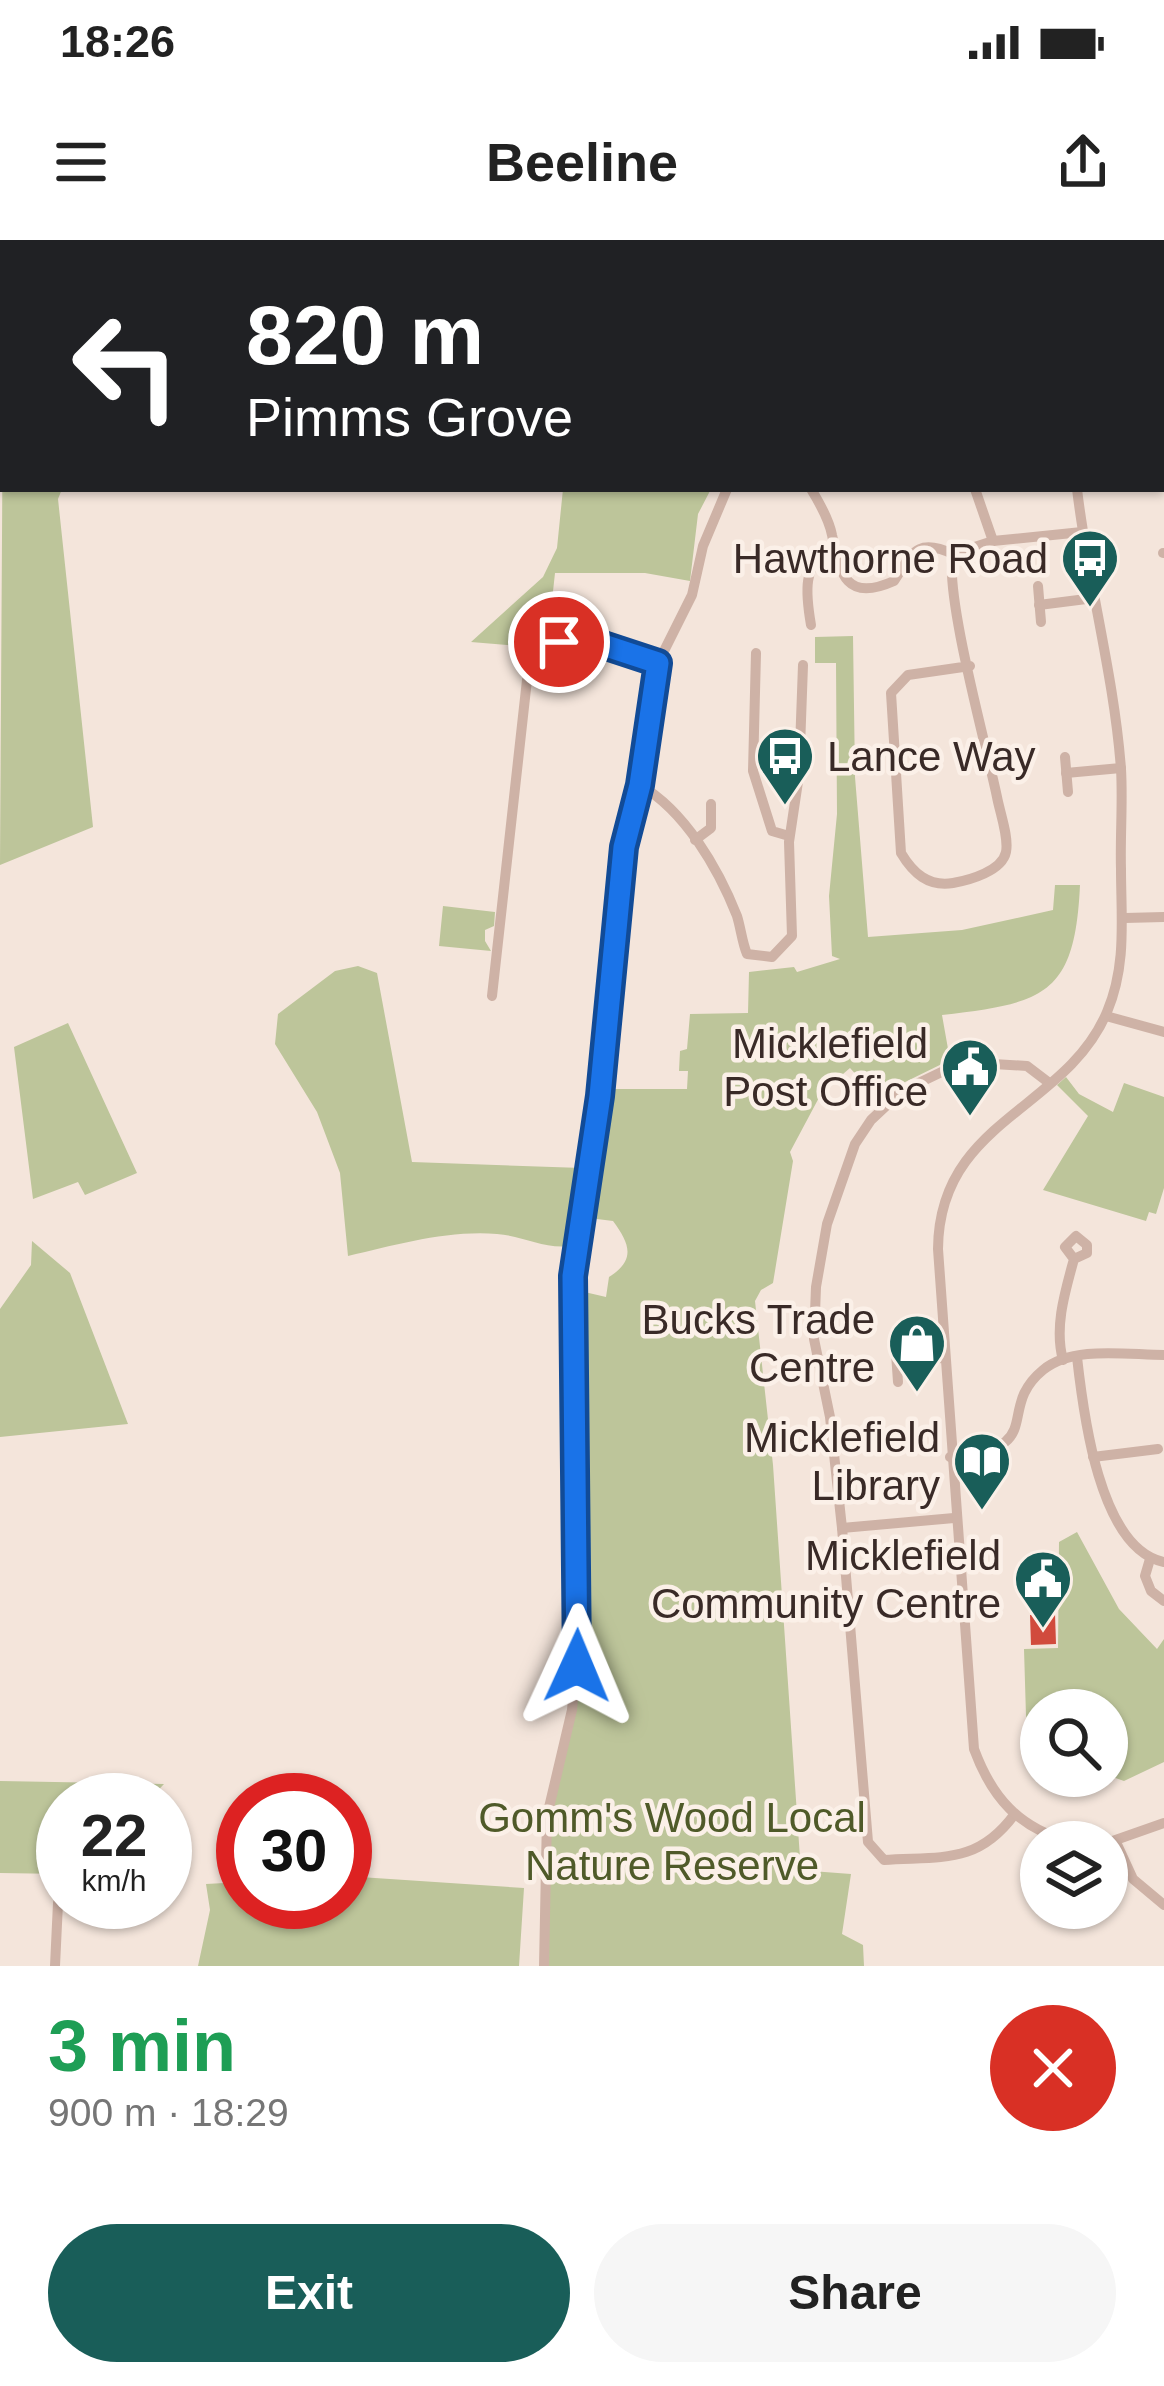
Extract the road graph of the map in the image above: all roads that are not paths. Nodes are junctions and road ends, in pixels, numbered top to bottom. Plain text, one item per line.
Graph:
1 (726, 492) edge
2 (813, 492) edge
3 (976, 492) edge
4 (1077, 492) edge
5 (1082, 532) junction
6 (993, 542) junction
7 (832, 548) junction
8 (953, 554) junction
9 (1038, 586) dead end
10 (1094, 598) junction
11 (1040, 605) junction
12 (1041, 622) dead end
13 (811, 625) dead end
14 (756, 653) dead end
15 (658, 663) junction
16 (803, 665) dead end
17 (970, 666) junction
18 (1065, 757) dead end
19 (1120, 768) junction
20 (1066, 772) junction
21 (640, 785) junction
22 (1068, 792) dead end
23 (711, 804) dead end
24 (789, 836) junction
25 (695, 840) junction
26 (1125, 917) junction
27 (1164, 917) edge
28 (492, 996) dead end
29 (1106, 1016) junction
30 (1164, 1032) edge
31 (1048, 1082) junction
32 (1074, 1259) dead end
33 (895, 1340) dead end
34 (1164, 1354) edge
35 (1077, 1357) junction
36 (942, 1358) junction
37 (1063, 1360) junction
38 (897, 1362) junction
39 (898, 1382) dead end
40 (1158, 1449) dead end
41 (950, 1457) junction
42 (1093, 1457) junction
43 (954, 1518) junction
44 (842, 1528) junction
45 (1150, 1559) junction
46 (1164, 1562) edge
47 (1164, 1601) edge
48 (1013, 1815) junction
49 (1022, 1821) edge
50 (1164, 1823) edge
51 (1128, 1837) edge
52 (1128, 1870) edge
53 (1164, 1905) edge
54 (57, 1929) edge
55 (55, 1966) edge
56 (544, 1966) edge

1 - 15 street
2 - 7 street
3 - 6 street
4 - 5 street
5 - 6 street
5 - 10 street
6 - 8 street
7 - 8 street
7 - 13 street
8 - 17 street
9 - 11 street
10 - 11 street
10 - 19 street
11 - 12 street
14 - 24 street
15 - 21 street
15 - 28 street
16 - 24 street
17 - 17 street
18 - 20 street
19 - 20 street
19 - 26 street
20 - 22 street
21 - 25 street
21 - 56 street
23 - 25 street
24 - 25 street
26 - 27 street
26 - 29 street
29 - 30 street
29 - 31 street
31 - 36 street
31 - 44 street
32 - 37 street
33 - 38 street
34 - 35 street
35 - 37 street
35 - 42 street
36 - 38 street
36 - 41 street
37 - 41 street
38 - 39 street
40 - 42 street
41 - 43 street
42 - 45 street
43 - 44 street
43 - 48 street
44 - 48 street
45 - 46 street
45 - 47 street
48 - 49 street
50 - 51 street
52 - 53 street
54 - 55 street

